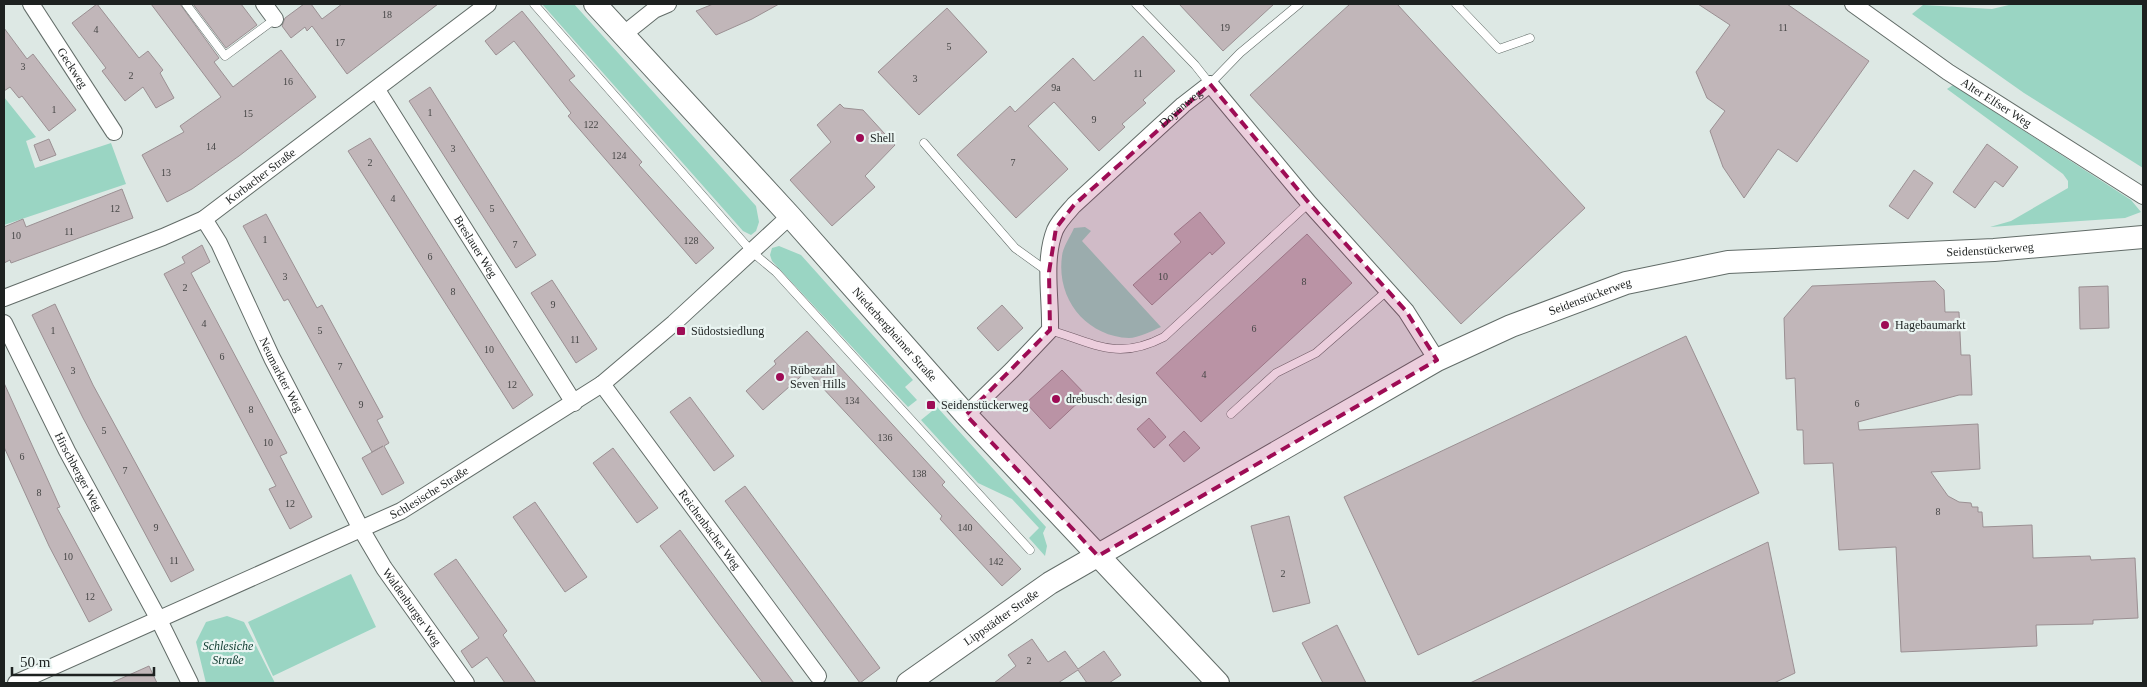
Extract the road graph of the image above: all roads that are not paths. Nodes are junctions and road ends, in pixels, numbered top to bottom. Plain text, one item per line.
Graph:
1 (31, 4) edge
2 (186, 4) edge
3 (264, 4) edge
4 (488, 4) edge
5 (534, 4) edge
6 (595, 4) edge
7 (668, 4) edge
8 (1136, 4) edge
9 (1299, 4) edge
10 (1456, 4) edge
11 (1853, 4) edge
12 (275, 19) joint
13 (624, 34) junction
14 (1530, 38) dead end
15 (1210, 84) junction
16 (377, 90) junction
17 (114, 132) dead end
18 (924, 143) dead end
19 (2143, 196) edge
20 (1309, 203) junction
21 (790, 216) junction
22 (204, 219) junction
23 (2143, 237) edge
24 (752, 252) junction
25 (1049, 272) junction
26 (1388, 290) junction
27 (4, 298) edge
28 (4, 323) edge
29 (1050, 330) junction
30 (1437, 360) junction
31 (602, 384) junction
32 (574, 403) junction
33 (1231, 414) dead end
34 (966, 415) junction
35 (361, 528) junction
36 (1030, 550) dead end
37 (1098, 556) junction
38 (158, 618) junction
39 (818, 676) dead end
40 (16, 683) edge
41 (190, 683) edge
42 (466, 683) edge
43 (908, 683) edge
44 (1218, 683) edge

1 - 17 street, Geckweg
2 - 12 lane
3 - 12 street
4 - 16 street, Korbacher Straße
5 - 24 lane
6 - 13 main road, Niederbergheimer Straße
7 - 13 street
8 - 15 lane
9 - 15 lane
10 - 14 lane
11 - 19 street, Alter Elfser Weg
13 - 21 main road, Niederbergheimer Straße
15 - 20 street, Doyenweg
15 - 25 street, Doyenweg
16 - 22 street, Korbacher Straße
16 - 32 street, Breslauer Weg
18 - 25 lane
20 - 26 street, Doyenweg
20 - 29 lane
21 - 24 street, Schlesische Straße
21 - 34 main road, Niederbergheimer Straße
22 - 27 street, Korbacher Straße
22 - 35 street, Neumarkter Weg
23 - 30 main road, Seidenstückerweg
24 - 31 street, Schlesische Straße
24 - 36 lane
25 - 29 street, Doyenweg
26 - 30 street, Doyenweg
26 - 33 lane
28 - 38 street, Hirschberger Weg
29 - 34 street
30 - 37 main road, Seidenstückerweg
31 - 32 street, Schlesische Straße
31 - 39 street, Reichenbacher Weg
32 - 35 street, Schlesische Straße
34 - 37 main road, Niederbergheimer Straße
35 - 38 street, Schlesische Straße
35 - 42 street, Waldenburger Weg
37 - 43 main road, Lippstädter Straße
37 - 44 main road, Niederbergheimer Straße
38 - 40 street, Schlesische Straße
38 - 41 street, Hirschberger Weg

